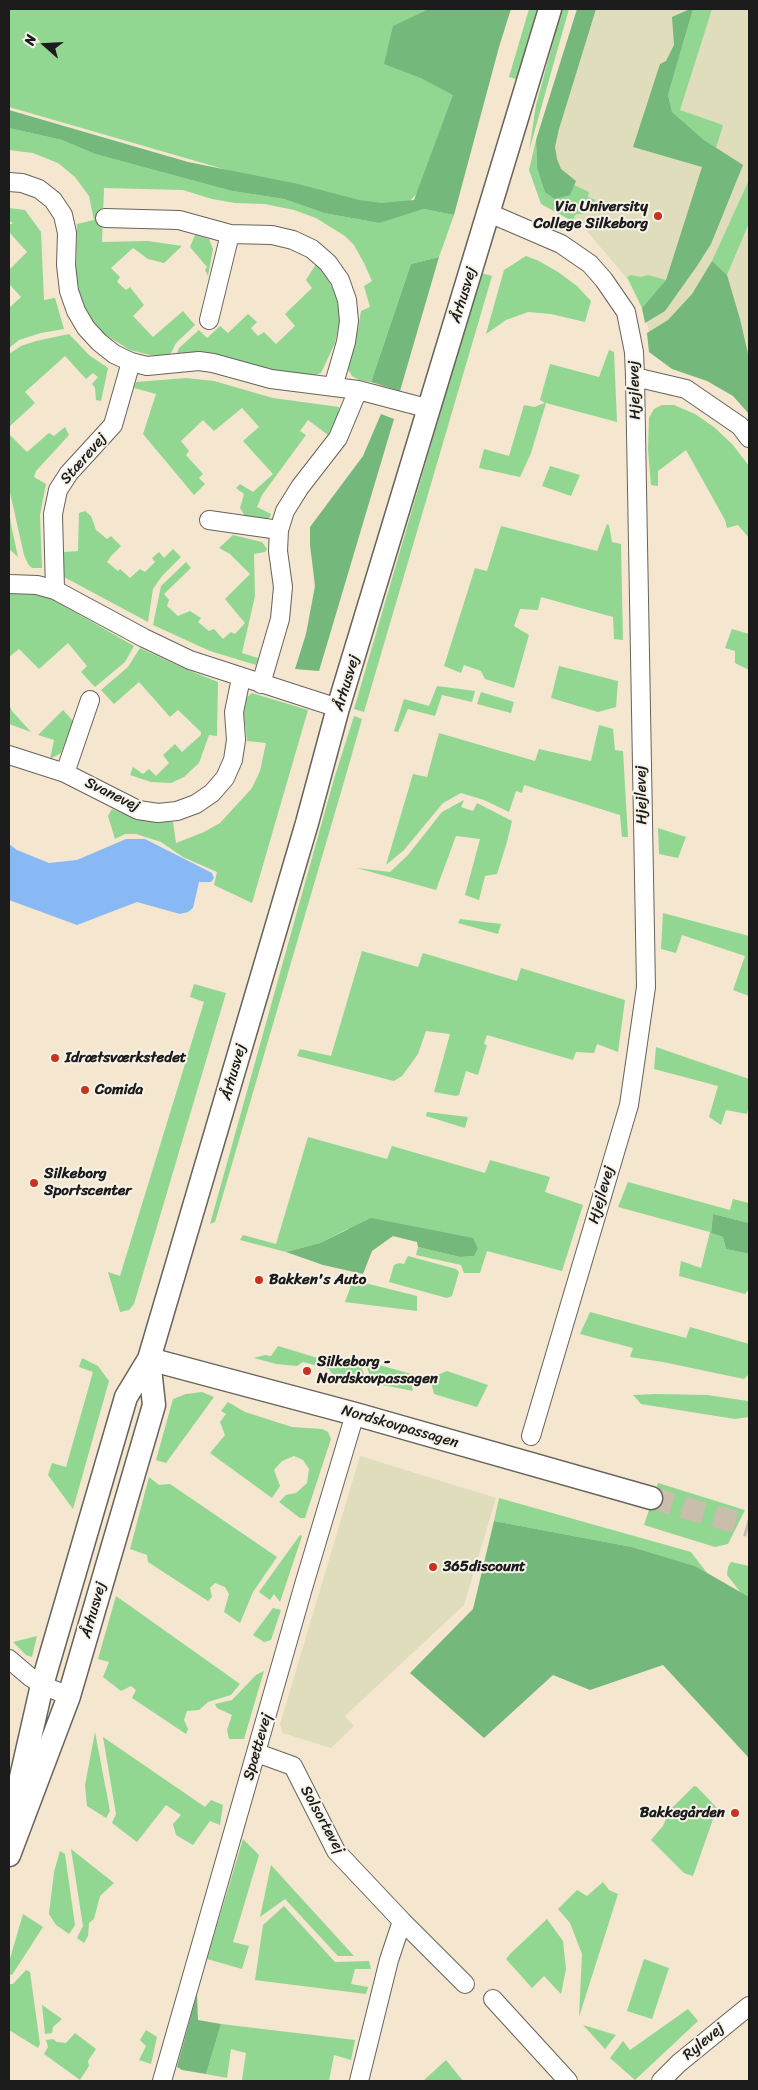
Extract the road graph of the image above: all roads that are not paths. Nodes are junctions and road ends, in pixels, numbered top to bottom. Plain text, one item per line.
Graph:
1 (550, 9) edge
2 (9, 182) edge
3 (489, 213) junction
4 (105, 218) dead end
5 (230, 234) junction
6 (209, 320) dead end
7 (131, 362) junction
8 (635, 377) junction
9 (333, 387) junction
10 (358, 390) junction
11 (430, 409) junction
12 (749, 438) edge
13 (209, 520) dead end
14 (279, 530) junction
15 (9, 581) edge
16 (54, 590) junction
17 (241, 678) junction
18 (261, 684) junction
19 (90, 700) dead end
20 (338, 708) junction
21 (9, 755) edge
22 (65, 773) junction
23 (149, 1359) junction
24 (355, 1414) junction
25 (531, 1436) dead end
26 (651, 1498) tunnel mouth
27 (9, 1659) edge
28 (42, 1685) junction
29 (69, 1696) junction
30 (257, 1753) junction
31 (9, 1830) edge
32 (9, 1855) edge
33 (402, 1921) junction
34 (465, 1984) dead end
35 (493, 1999) dead end
36 (749, 2006) edge
37 (162, 2081) edge
38 (359, 2081) edge
39 (568, 2081) edge
40 (661, 2081) edge

1 - 3 street, Århusvej
2 - 7 street
3 - 8 street, Hjejlevej
3 - 11 street, Århusvej
4 - 5 street
5 - 6 street
5 - 9 street
7 - 9 street
7 - 16 street, Stærevej
8 - 12 street
8 - 25 street, Hjejlevej
9 - 10 street
10 - 11 street
10 - 14 street
11 - 20 street, Århusvej
13 - 14 street
14 - 18 street
15 - 16 street
16 - 17 street
17 - 18 street
17 - 22 street, Svanevej
18 - 20 street
19 - 22 street, Svanevej
20 - 23 street, Århusvej
21 - 22 street, Svanevej
23 - 24 street, Nordskovpassagen
23 - 28 street, Århusvej
23 - 29 street, Århusvej
24 - 26 street, Nordskovpassagen
24 - 30 street, Spættevej
27 - 28 street
28 - 29 street
28 - 31 street, Århusvej
29 - 32 street, Århusvej
30 - 33 street, Solsortevej
30 - 37 street, Spættevej
33 - 34 street, Solsortevej
33 - 38 street
35 - 39 street
36 - 40 street, Rylevej

